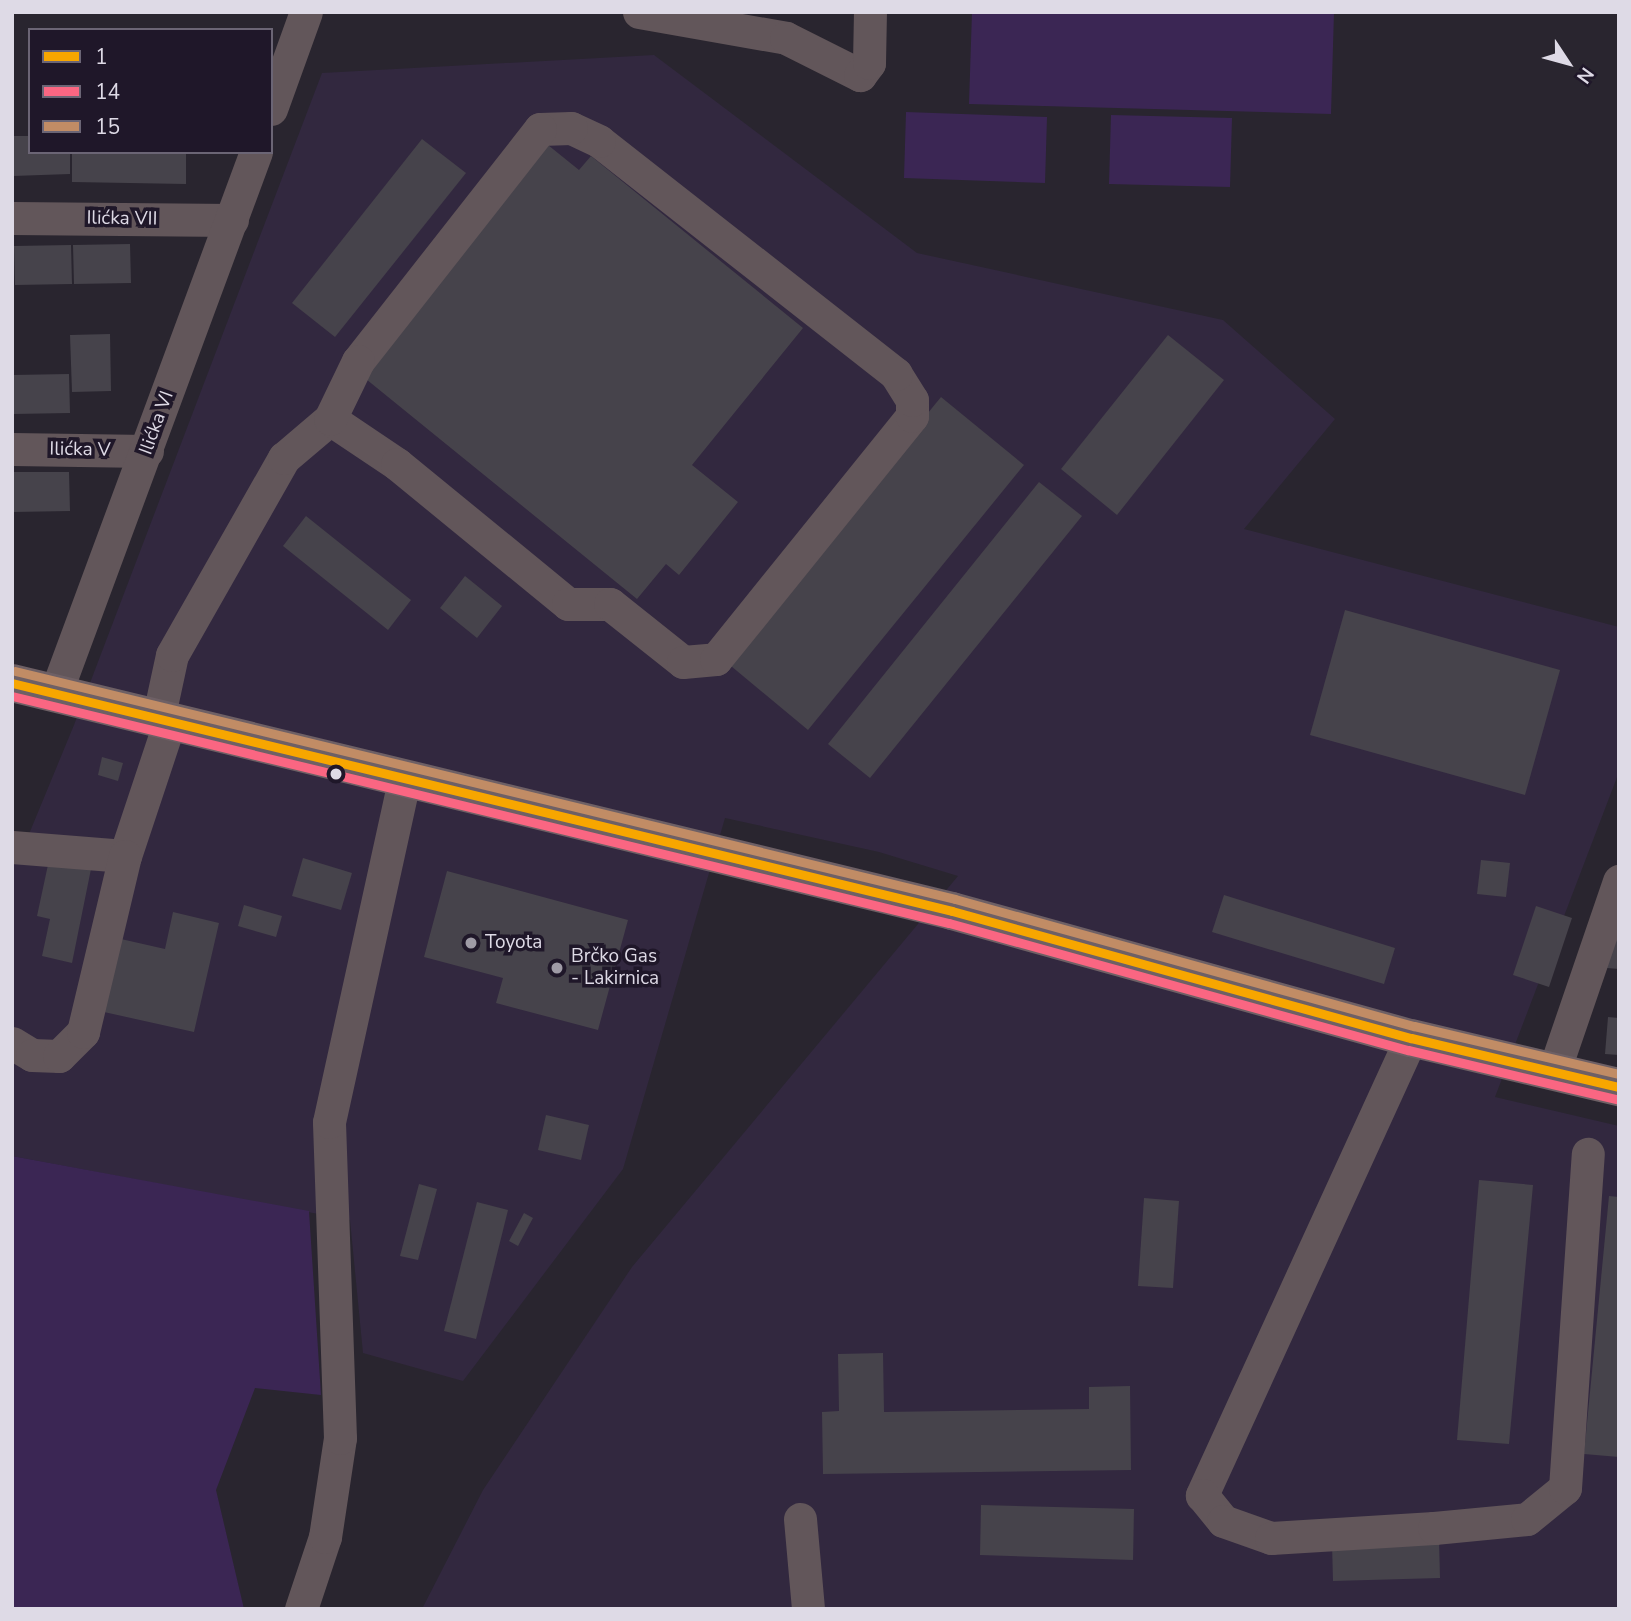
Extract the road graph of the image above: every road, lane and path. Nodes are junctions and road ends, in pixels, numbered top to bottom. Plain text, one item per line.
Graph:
1 (306, 12) edge
2 (639, 12) edge
3 (870, 12) edge
4 (273, 103) edge
5 (255, 154) edge
6 (12, 218) edge
7 (232, 220) junction
8 (330, 419) junction
9 (12, 449) edge
10 (147, 451) junction
11 (12, 683) edge
12 (56, 692) junction
13 (165, 717) junction
14 (404, 780) junction
15 (13, 856) edge
16 (125, 856) junction
17 (1619, 881) edge
18 (1411, 1038) junction
19 (12, 1043) edge
20 (1554, 1070) junction
21 (1619, 1087) edge
22 (1588, 1154) dead end
23 (800, 1519) dead end
24 (301, 1609) edge
25 (808, 1609) edge

1 - 4 street
2 - 3 street
5 - 7 street, Ilićka VI
6 - 7 street, Ilićka VII
7 - 10 street, Ilićka VI
8 - 8 street
8 - 13 street
9 - 10 street, Ilićka V
10 - 12 street, Ilićka VI
11 - 12 main road
12 - 13 main road
13 - 14 main road
13 - 16 street
14 - 18 main road
14 - 24 street
15 - 16 street
16 - 19 street
17 - 20 street
18 - 20 main road
18 - 22 street
20 - 21 main road
23 - 25 street

